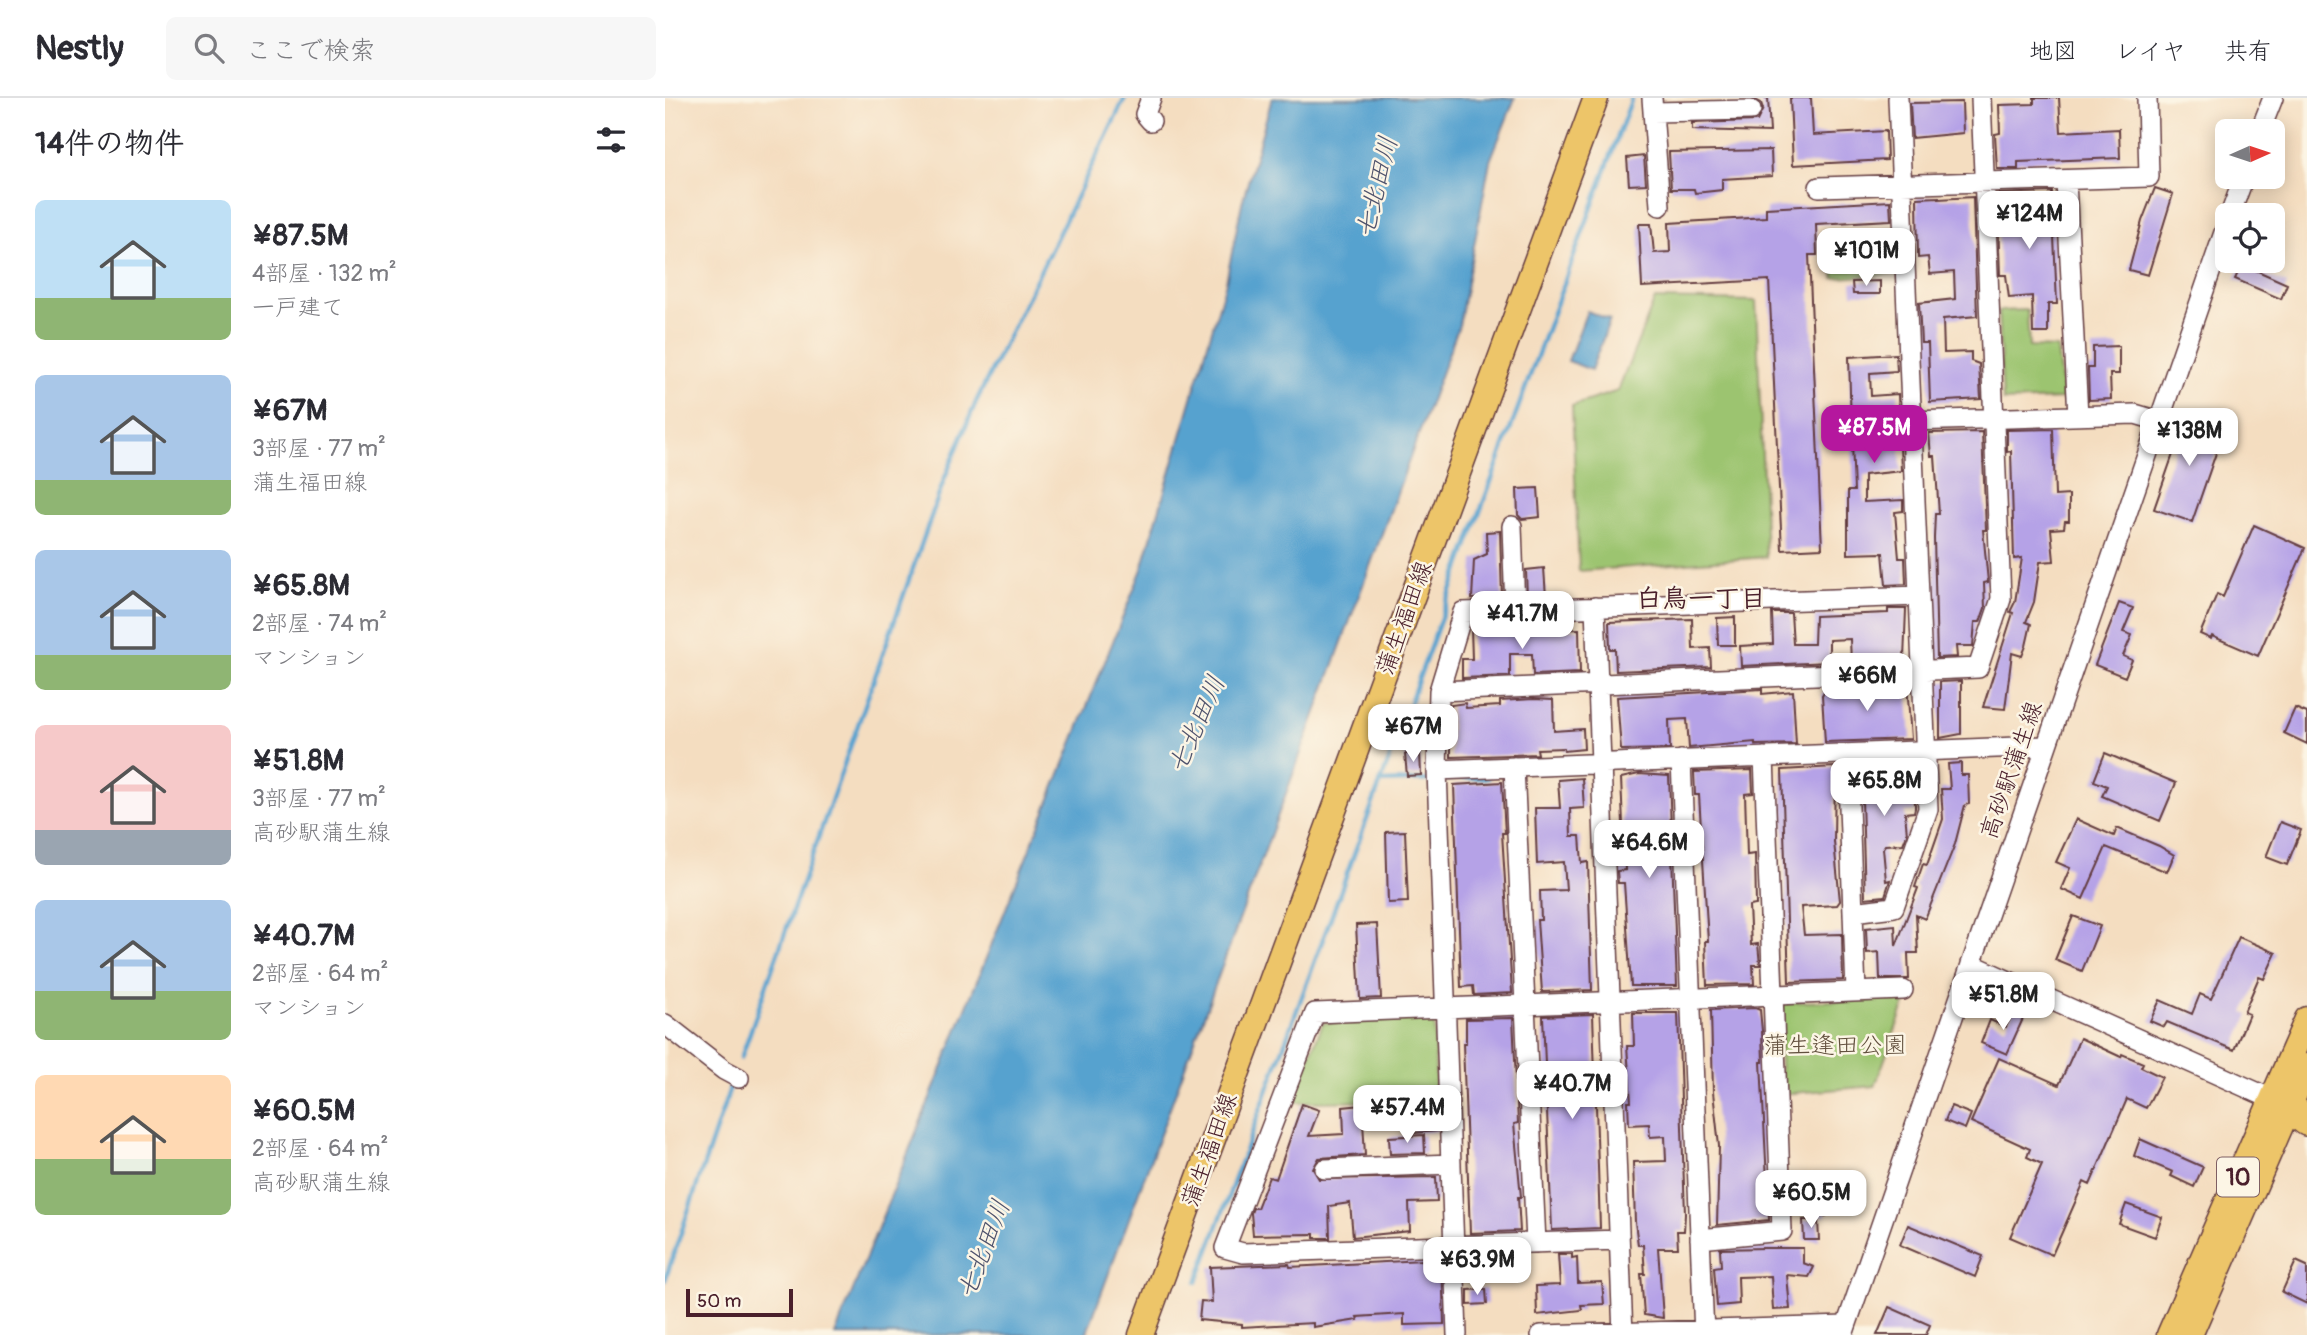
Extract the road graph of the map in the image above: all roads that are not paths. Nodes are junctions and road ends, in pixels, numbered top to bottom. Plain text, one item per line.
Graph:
1 (1151, 98) edge
2 (1596, 98) edge
3 (1898, 98) edge
4 (1981, 98) edge
5 (2147, 98) edge
6 (2273, 98) edge
7 (1653, 105) edge
8 (1751, 110) dead end
9 (2265, 119) edge
10 (1151, 121) dead end
11 (2066, 180) junction
12 (1983, 183) junction
13 (1902, 185) junction
14 (1819, 187) dead end
15 (1660, 206) dead end
16 (2215, 259) edge
17 (2078, 416) junction
18 (1994, 418) junction
19 (1912, 421) junction
20 (2159, 421) junction
21 (1512, 526) dead end
22 (1919, 596) junction
23 (1595, 607) junction
24 (1515, 610) junction
25 (1922, 670) junction
26 (1598, 684) junction
27 (1439, 691) junction
28 (2045, 746) junction
29 (1926, 756) junction
30 (1847, 760) junction
31 (1764, 763) junction
32 (1681, 766) junction
33 (1602, 770) junction
34 (1514, 773) junction
35 (1437, 777) junction
36 (1853, 912) junction
37 (1971, 964) junction
38 (1903, 990) dead end
39 (1856, 992) junction
40 (1773, 995) junction
41 (1691, 998) junction
42 (1610, 1002) junction
43 (1525, 1005) junction
44 (1445, 1008) junction
45 (2307, 1019) edge
46 (665, 1024) edge
47 (2307, 1066) edge
48 (739, 1078) dead end
49 (2294, 1109) edge
50 (1451, 1164) junction
51 (1325, 1169) dead end
52 (1700, 1239) junction
53 (1619, 1240) junction
54 (1536, 1243) junction
55 (1454, 1246) junction
56 (1845, 1331) edge
57 (1704, 1333) edge
58 (1623, 1334) edge
59 (1141, 1335) edge
60 (1457, 1335) edge
61 (1541, 1335) edge
62 (2169, 1335) edge
63 (2190, 1335) edge

1 - 10 street
2 - 59 main road, 蒲生福田線
3 - 13 street
4 - 12 street
5 - 11 street
6 - 9 street
7 - 8 street
7 - 15 street
11 - 12 street
11 - 17 street
12 - 13 street
12 - 18 street
13 - 14 street
13 - 19 street
16 - 20 street, 高砂駅蒲生線
17 - 18 street
17 - 20 street
18 - 19 street
18 - 25 street
19 - 22 street
20 - 28 street, 高砂駅蒲生線
21 - 24 street
22 - 23 street
22 - 25 street
23 - 24 street
23 - 26 street
24 - 27 street
25 - 26 street
25 - 29 street
26 - 27 street
26 - 33 street
27 - 35 street
28 - 29 street
28 - 37 street, 高砂駅蒲生線
29 - 30 street
29 - 36 street
30 - 31 street
30 - 36 street
31 - 32 street
31 - 40 street
32 - 33 street
32 - 41 street
33 - 34 street
33 - 42 street
34 - 35 street
34 - 43 street
35 - 44 street
36 - 39 street
37 - 49 street
37 - 56 street, 高砂駅蒲生線
38 - 39 street
39 - 40 street
40 - 41 street
40 - 52 street
41 - 42 street
41 - 52 street
42 - 43 street
42 - 53 street
43 - 44 street
43 - 54 street
44 - 50 street
44 - 55 street
45 - 49 main road, 10
46 - 48 street
47 - 49 main road, 10
49 - 62 main road, 10
49 - 63 main road, 10
50 - 51 street
50 - 55 street
52 - 57 street
53 - 54 street
53 - 58 street
54 - 55 street
55 - 60 street
56 - 57 street
57 - 58 street
58 - 61 street

